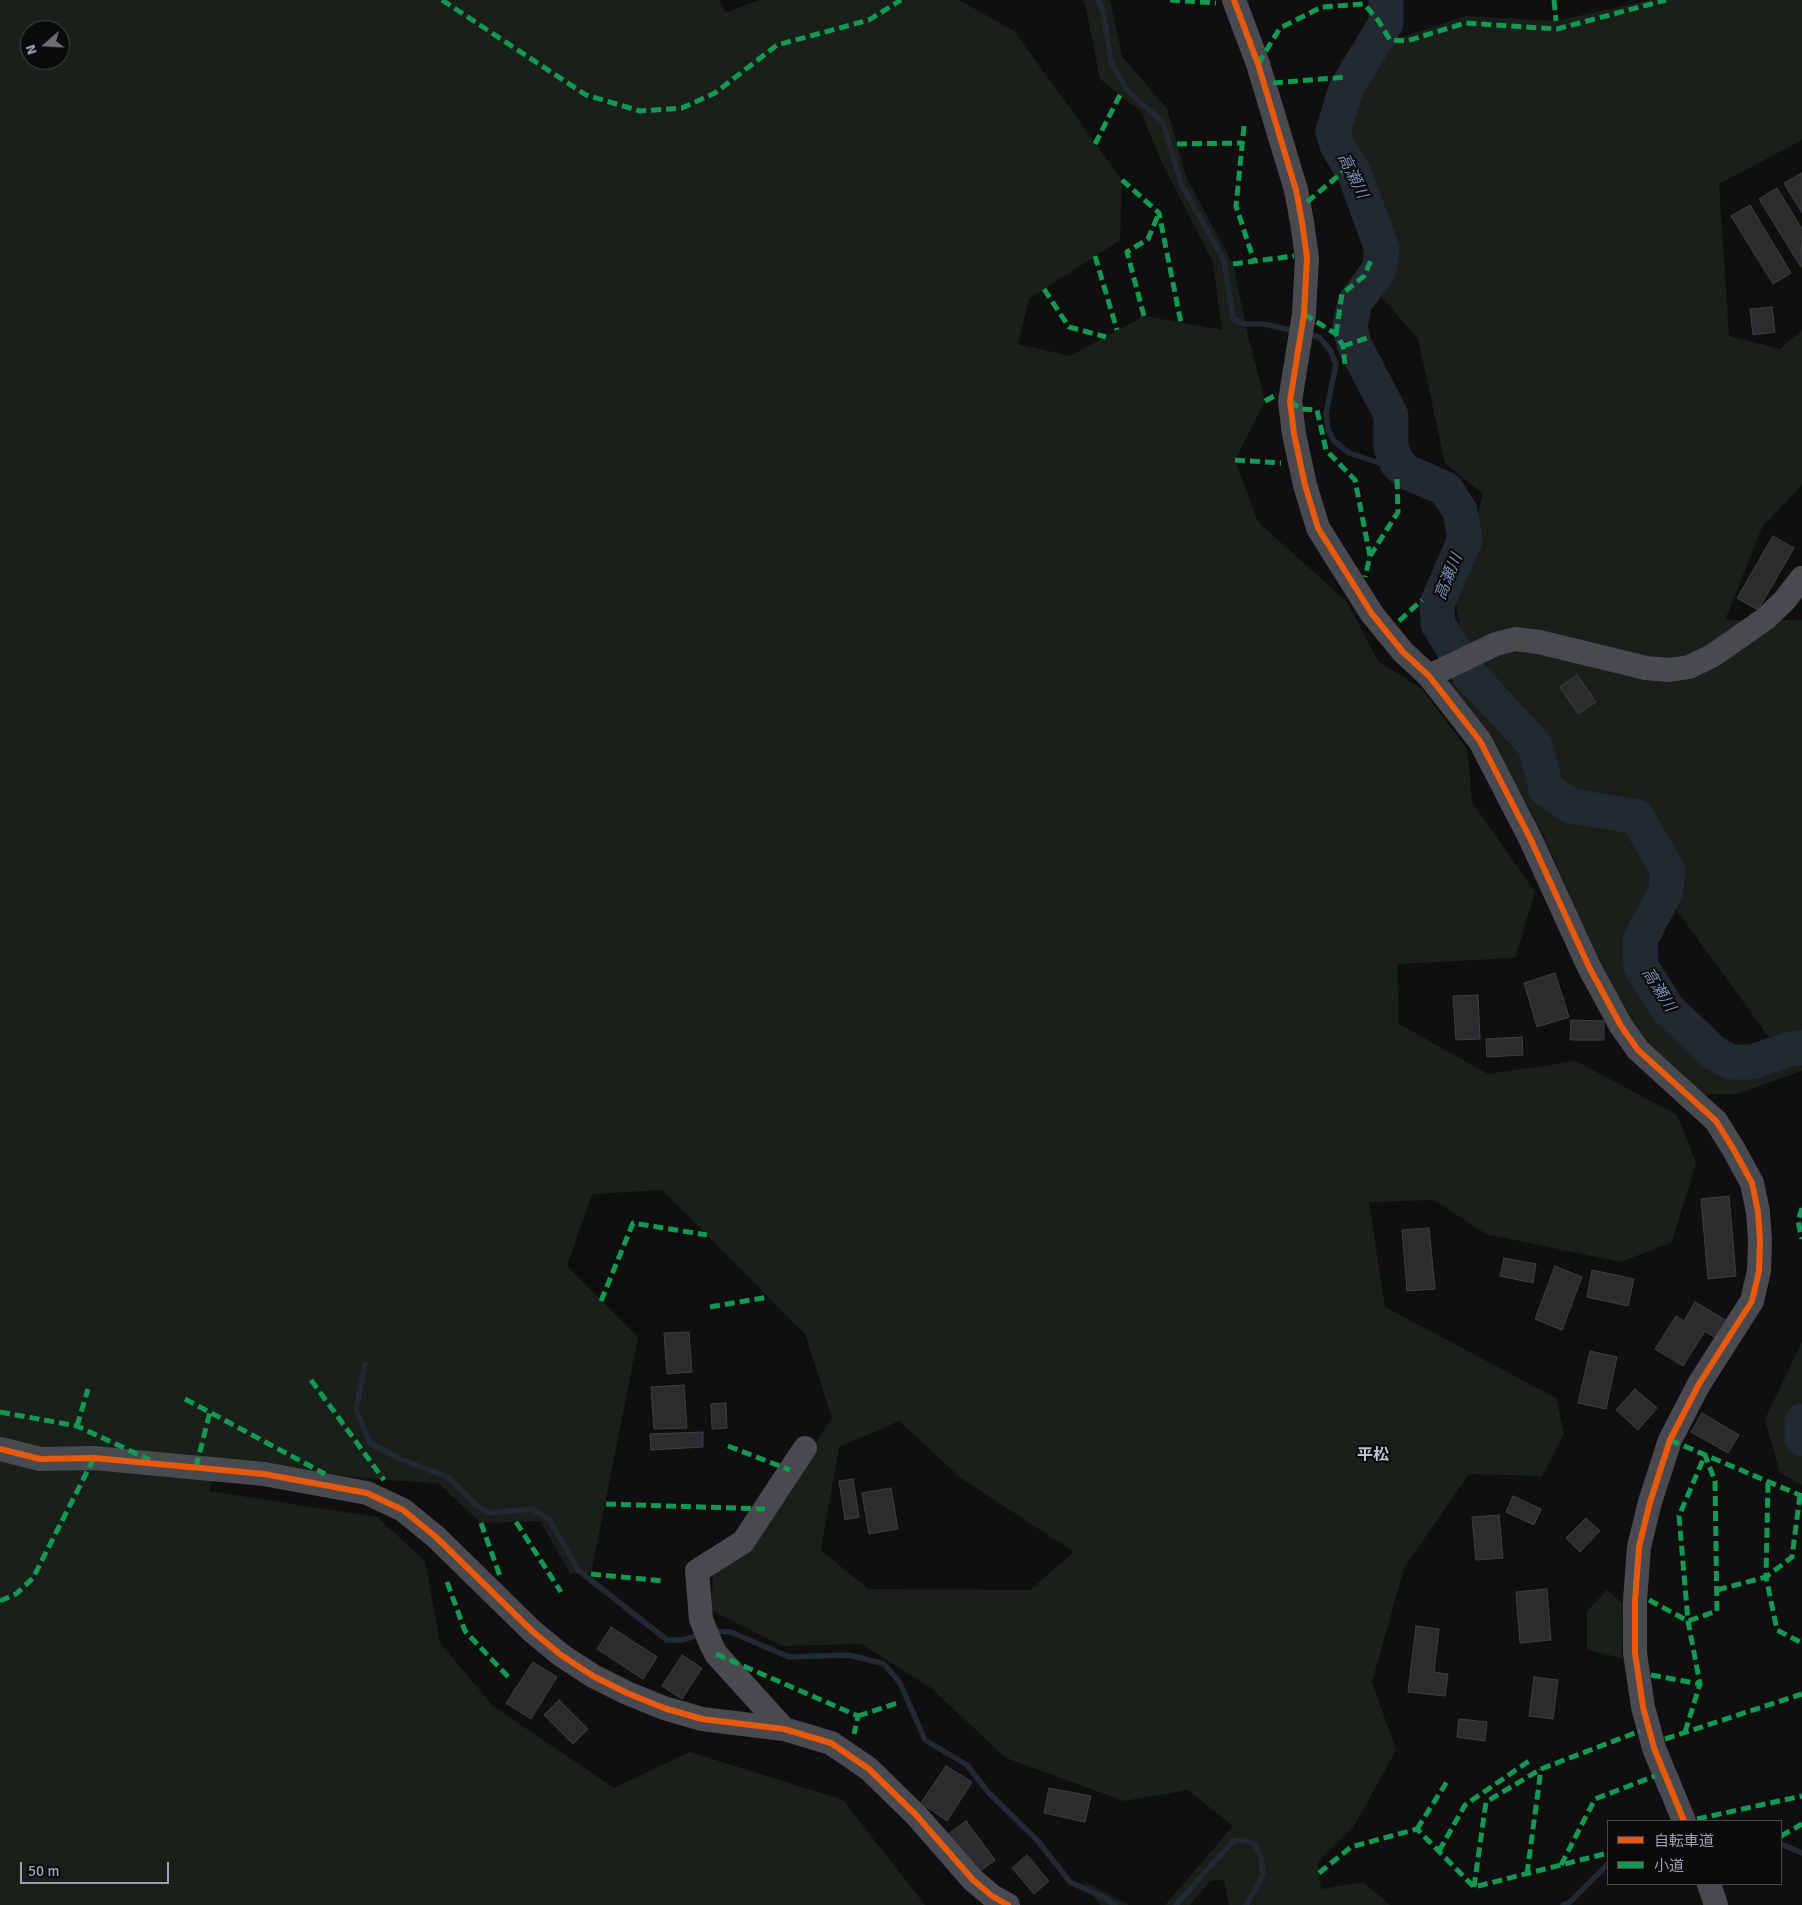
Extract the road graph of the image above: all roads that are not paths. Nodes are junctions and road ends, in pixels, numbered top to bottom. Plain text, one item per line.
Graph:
1 (1237, 1) edge
2 (1802, 578) edge
3 (1438, 671) junction
4 (805, 1448) dead end
5 (0, 1449) edge
6 (784, 1729) junction
7 (1684, 1820) edge
8 (1709, 1885) edge
9 (1008, 1905) edge
10 (1716, 1905) edge

1 - 3 street
2 - 3 street
3 - 7 street
4 - 6 street
5 - 6 street
6 - 9 street
8 - 10 street

